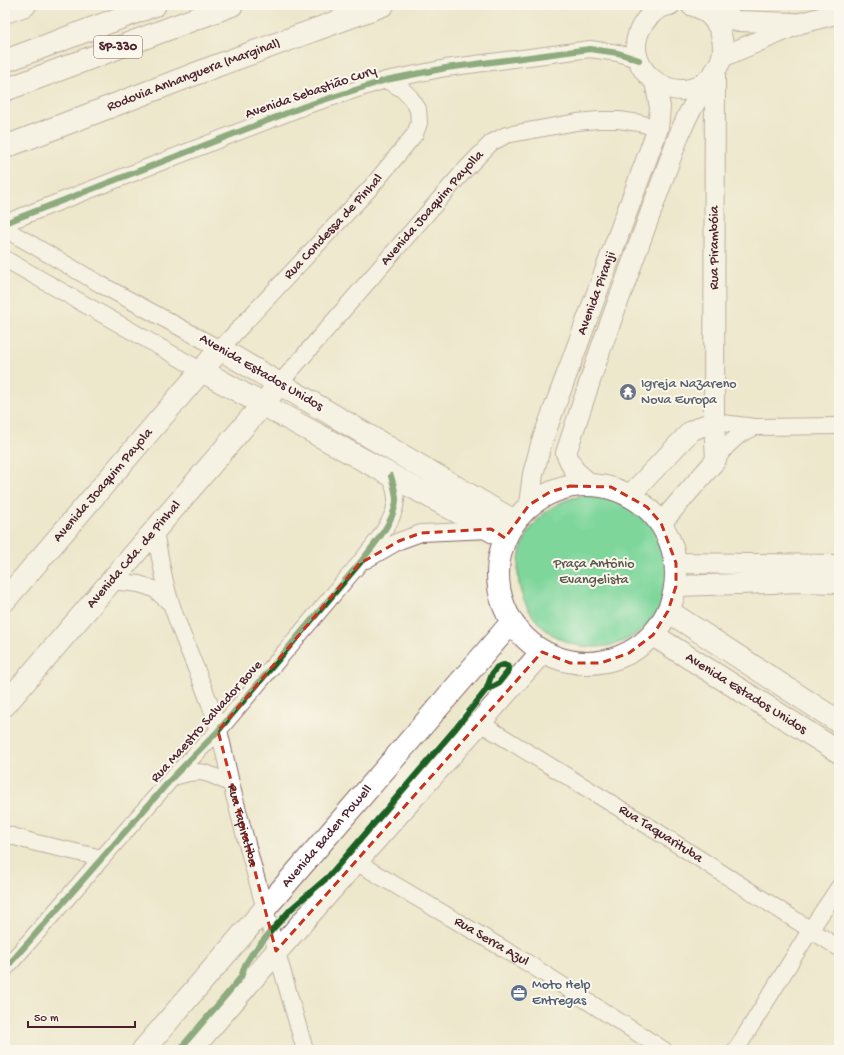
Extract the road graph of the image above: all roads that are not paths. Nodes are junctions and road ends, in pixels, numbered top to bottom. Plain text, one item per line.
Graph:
1 (24, 5) edge
2 (155, 5) edge
3 (232, 5) edge
4 (383, 5) edge
5 (670, 5) edge
6 (691, 5) edge
7 (5, 12) edge
8 (647, 12) edge
9 (839, 13) edge
10 (708, 14) junction
11 (801, 24) junction
12 (639, 60) junction
13 (5, 61) edge
14 (715, 70) junction
15 (386, 80) junction
16 (655, 82) junction
17 (5, 90) edge
18 (658, 128) junction
19 (5, 147) edge
20 (5, 223) edge
21 (5, 229) edge
22 (5, 259) edge
23 (220, 349) junction
24 (202, 371) junction
25 (280, 383) junction
26 (263, 404) junction
27 (714, 422) junction
28 (839, 426) edge
29 (755, 427) junction
30 (716, 460) junction
31 (391, 476) junction
32 (590, 484) junction
33 (630, 495) junction
34 (529, 505) junction
35 (661, 523) junction
36 (154, 529) junction
37 (503, 529) junction
38 (676, 563) junction
39 (359, 564) junction
40 (839, 565) edge
41 (111, 581) junction
42 (839, 583) edge
43 (676, 586) junction
44 (5, 600) edge
45 (170, 603) junction
46 (668, 611) junction
47 (512, 623) junction
48 (653, 635) junction
49 (542, 652) junction
50 (5, 705) edge
51 (839, 722) edge
52 (480, 723) junction
53 (218, 731) junction
54 (839, 752) edge
55 (173, 777) junction
56 (231, 784) junction
57 (5, 834) edge
58 (102, 858) junction
59 (356, 862) junction
60 (839, 887) edge
61 (264, 908) junction
62 (811, 929) junction
63 (839, 948) edge
64 (276, 950) junction
65 (5, 969) edge
66 (143, 1050) edge
67 (191, 1050) edge
68 (305, 1050) edge
69 (664, 1050) edge
70 (736, 1050) edge

1 - 7 main road
2 - 13 main road, SP-330
3 - 17 main road, SP-330
4 - 19 main road, Rodovia Anhanguera (Marginal)
5 - 8 street
6 - 10 street
8 - 12 street
9 - 11 street
10 - 11 street
10 - 14 street, Rua Pirambóia
11 - 14 street
12 - 15 street, Avenida Sebastião Cury
12 - 16 street
14 - 16 street
14 - 27 street, Rua Pirambóia
14 - 32 street, Avenida Piranji
15 - 20 street, Avenida Sebastião Cury
15 - 23 street, Rua Condessa de Pinhal
16 - 18 street, Avenida Piranji
18 - 25 street, Avenida Joaquim Payolla
18 - 34 street, Avenida Piranji
21 - 23 street, Avenida Estados Unidos
22 - 24 street, Avenida Estados Unidos
23 - 24 main road, Rua Condessa de Pinhal
23 - 25 main road, Avenida Estados Unidos
24 - 26 main road, Avenida Estados Unidos
24 - 44 main road, Avenida Joaquim Payola
25 - 26 main road, Avenida Joaquim Payolla
25 - 37 main road, Avenida Estados Unidos
26 - 31 main road, Avenida Estados Unidos
26 - 36 main road, Avenida Cda. de Pinhal
27 - 29 street
27 - 30 street
27 - 33 street
28 - 29 street
29 - 30 street
30 - 35 street
31 - 37 main road, Avenida Estados Unidos
31 - 39 street, Rua Maestro Salvador Bove
32 - 33 main road
32 - 34 main road
33 - 35 main road
34 - 37 main road
35 - 38 main road
36 - 41 main road, Avenida Cda. de Pinhal
36 - 45 street, Rua Tapiratiba
37 - 39 street, Rua Maestro Salvador Bove
37 - 47 main road
38 - 40 street
38 - 43 main road
39 - 53 street, Rua Maestro Salvador Bove
41 - 45 street, Rua Tapiratiba
41 - 50 main road, Avenida Cda. de Pinhal
42 - 43 street
43 - 46 main road
45 - 53 street, Rua Tapiratiba
46 - 48 main road
46 - 51 main road, Avenida Estados Unidos
47 - 49 main road
47 - 61 main road, Avenida Baden Powell
48 - 49 main road
48 - 54 main road, Avenida Estados Unidos
49 - 52 main road
52 - 59 main road
52 - 62 street, Rua Taquarituba
53 - 55 street, Rua Maestro Salvador Bove
53 - 56 street, Rua Tapiratiba
55 - 56 street
55 - 58 street, Rua Maestro Salvador Bove
56 - 61 street, Rua Tapiratiba
57 - 58 street
58 - 65 street, Rua Maestro Salvador Bove
59 - 64 main road
59 - 69 street, Rua Serra Azul
60 - 62 street
61 - 64 street, Rua Tapiratiba
61 - 66 main road, Avenida Baden Powell
62 - 63 street, Rua Taquarituba
62 - 70 street
64 - 67 main road
64 - 68 street, Rua Tapiratiba

